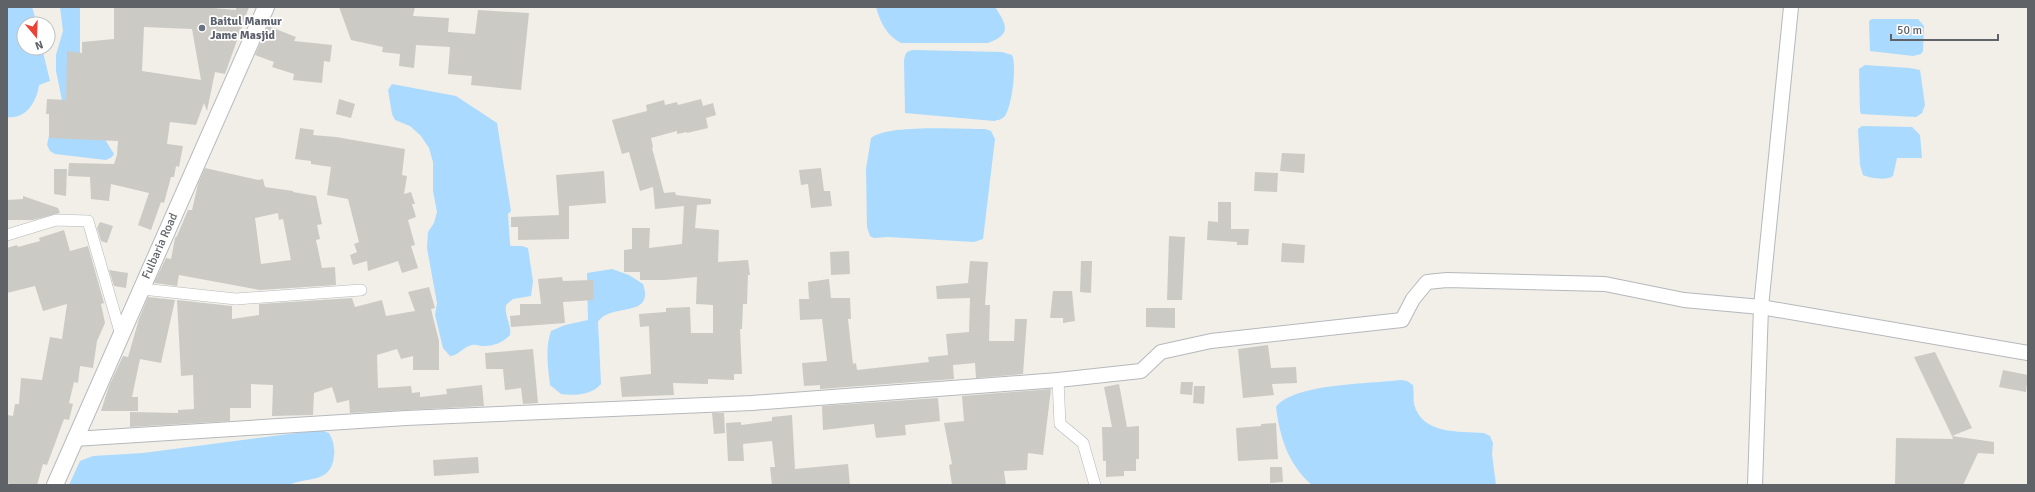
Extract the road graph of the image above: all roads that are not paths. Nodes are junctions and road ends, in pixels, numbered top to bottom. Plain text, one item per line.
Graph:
1 (266, 7) edge
2 (1791, 7) edge
3 (7, 235) edge
4 (142, 289) junction
5 (361, 290) dead end
6 (1761, 307) junction
7 (121, 335) junction
8 (2028, 353) edge
9 (1058, 380) junction
10 (74, 439) junction
11 (55, 485) edge
12 (1095, 485) edge
13 (1755, 485) edge

1 - 4 main road, Fulbaria Road
2 - 6 street
3 - 7 street
4 - 5 street
4 - 7 main road, Fulbaria Road
6 - 8 street
6 - 9 street
6 - 13 street
7 - 10 main road, Fulbaria Road
9 - 10 street
9 - 12 street
10 - 11 main road, Fulbaria Road

